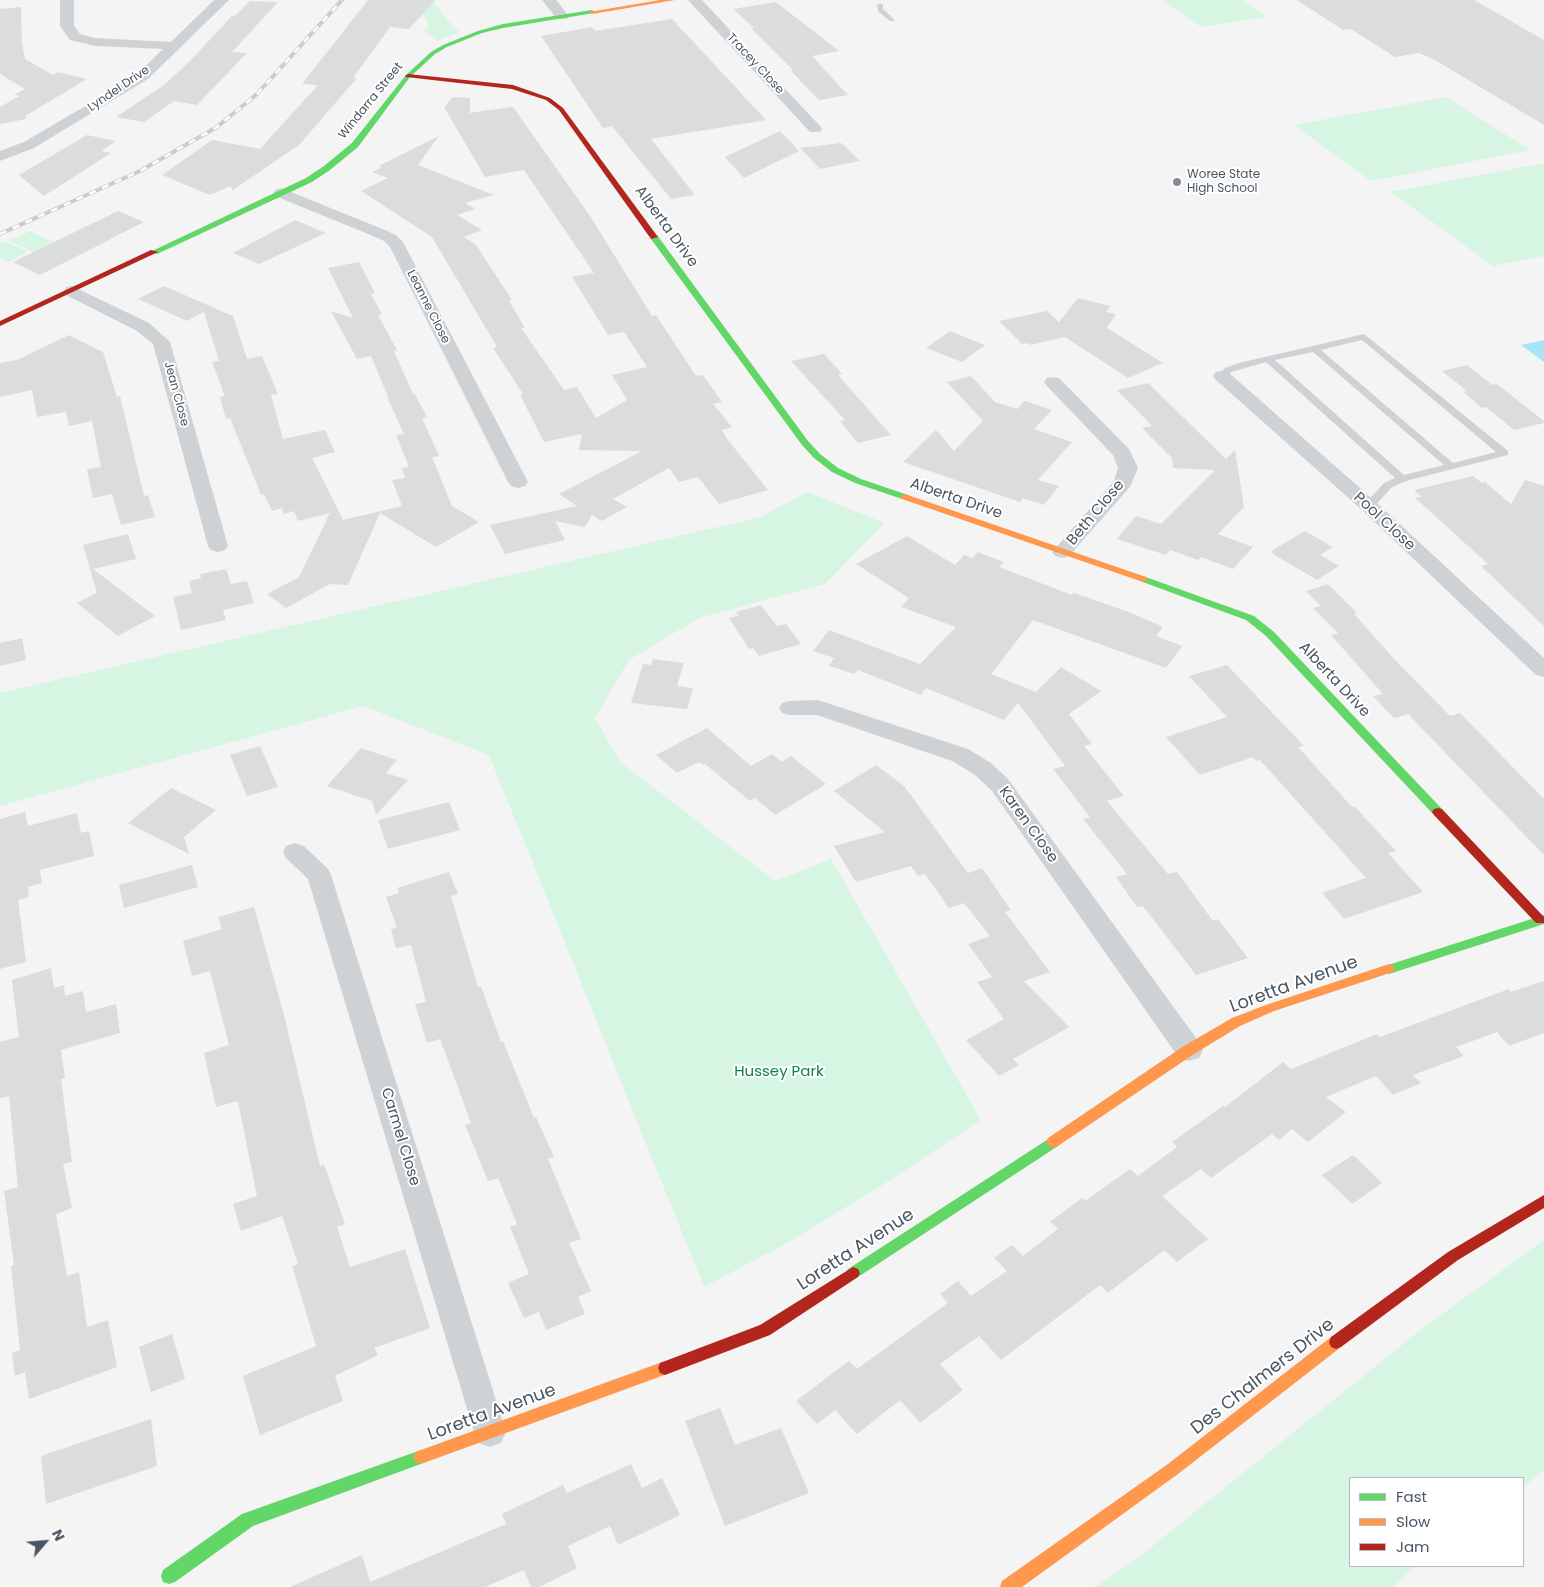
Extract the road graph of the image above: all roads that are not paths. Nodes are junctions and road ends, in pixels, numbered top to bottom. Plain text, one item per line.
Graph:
1 (66, 0) edge
2 (222, 0) edge
3 (549, 0) edge
4 (672, 0) edge
5 (695, 0) edge
6 (880, 5) dead end
7 (562, 16) junction
8 (892, 20) dead end
9 (175, 46) junction
10 (408, 76) junction
11 (815, 129) dead end
12 (0, 156) edge
13 (281, 193) junction
14 (72, 291) junction
15 (0, 324) edge
16 (1314, 348) junction
17 (1267, 358) junction
18 (1222, 376) joint
19 (1053, 382) dead end
20 (1452, 467) junction
21 (1402, 479) junction
22 (518, 482) dead end
23 (1369, 506) junction
24 (218, 546) dead end
25 (1062, 552) junction
26 (1544, 670) edge
27 (790, 708) dead end
28 (295, 852) dead end
29 (1542, 920) edge
30 (1189, 1050) junction
31 (1544, 1202) edge
32 (490, 1432) junction
33 (169, 1576) dead end
34 (1008, 1587) edge

1 - 9 street
2 - 9 street, Lyndel Drive
3 - 7 street
4 - 7 street, Windarra Street
5 - 11 street, Tracey Close
6 - 8 lane
7 - 10 street, Windarra Street
9 - 12 street, Lyndel Drive
10 - 13 street, Windarra Street
10 - 25 street, Alberta Drive
13 - 14 street, Windarra Street
13 - 22 street, Leanne Close
14 - 15 street, Windarra Street
14 - 24 street, Jean Close
16 - 17 lane
16 - 20 lane
16 - 20 lane
17 - 18 lane
17 - 21 lane
18 - 23 street, Pool Close
19 - 25 street, Beth Close
20 - 21 lane
21 - 23 lane
23 - 26 street, Pool Close
25 - 29 street, Alberta Drive
27 - 30 street, Karen Close
28 - 32 street, Carmel Close
29 - 30 street, Loretta Avenue
30 - 32 street, Loretta Avenue
31 - 34 street, Des Chalmers Drive
32 - 33 street, Loretta Avenue

